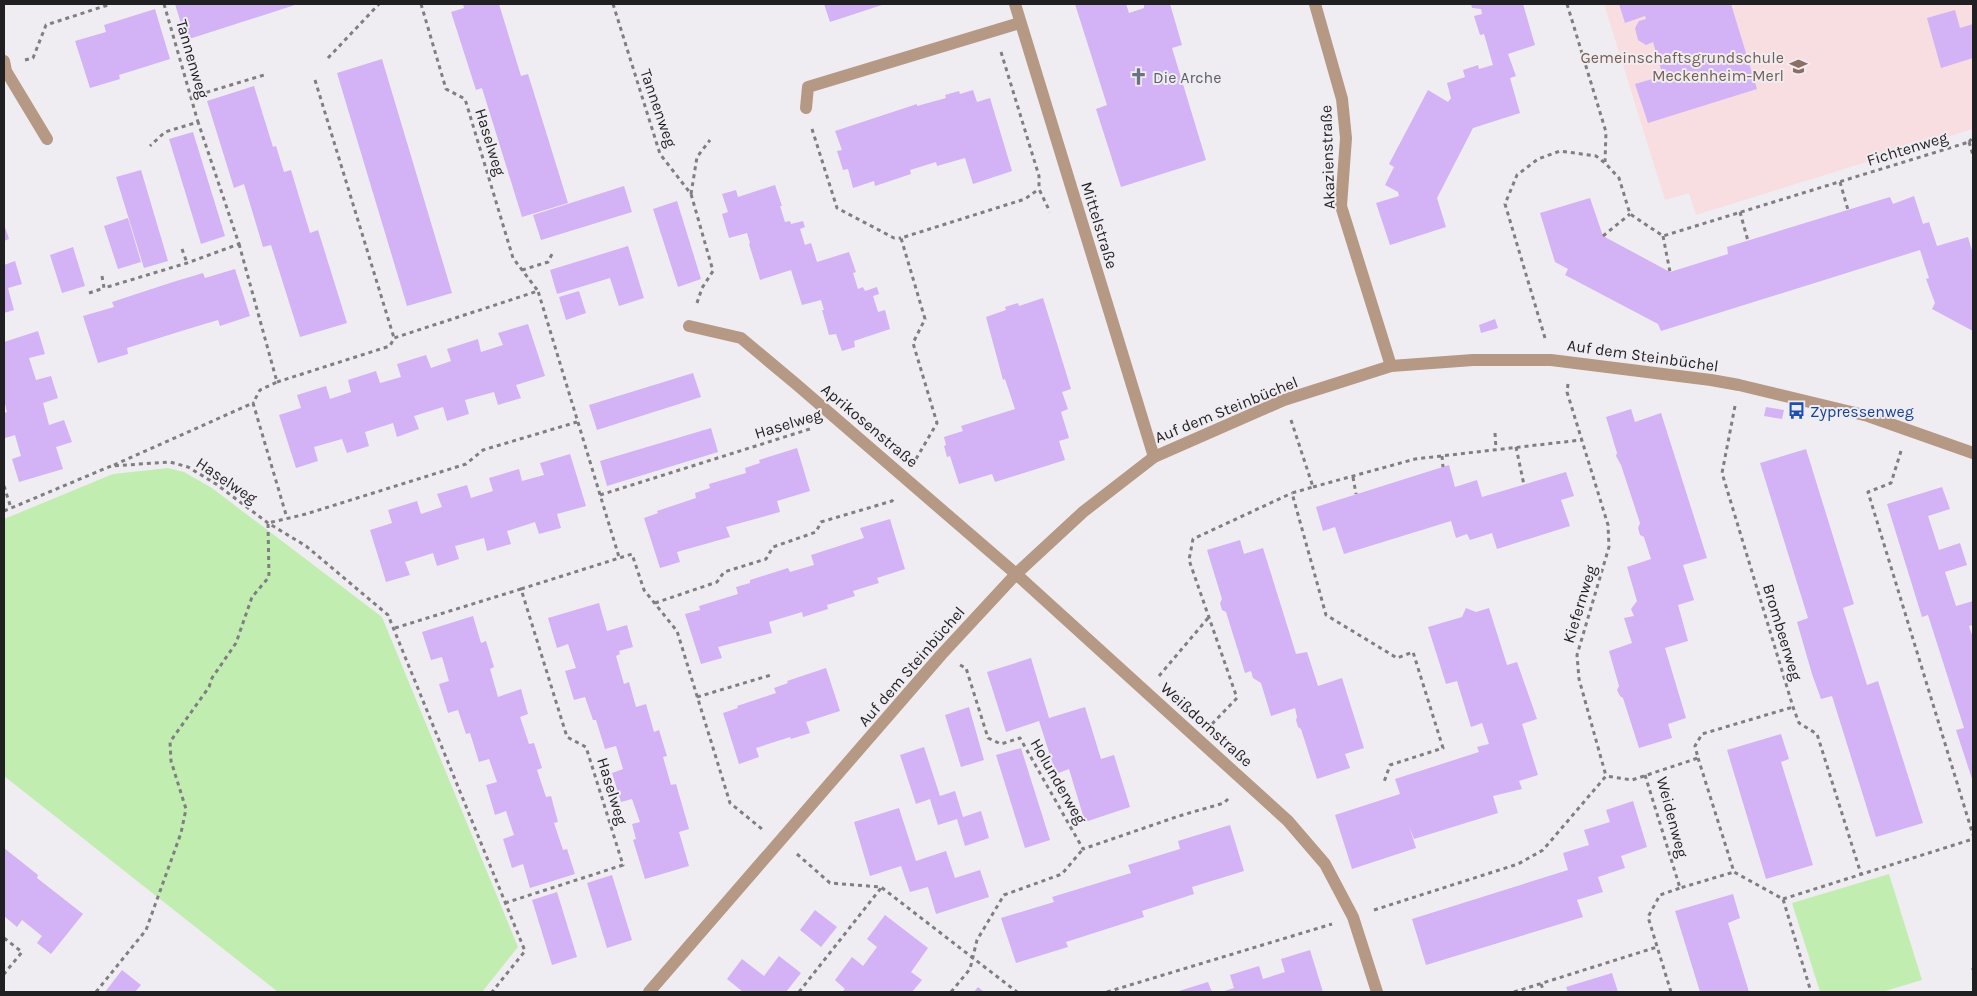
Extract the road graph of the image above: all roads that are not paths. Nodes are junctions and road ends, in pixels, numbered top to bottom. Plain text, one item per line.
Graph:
1 (1015, 4) edge
2 (1315, 4) edge
3 (1020, 23) junction
4 (5, 64) edge
5 (806, 108) road end
6 (47, 138) dead end
7 (689, 326) road end
8 (1391, 366) junction
9 (1973, 452) edge
10 (1154, 457) junction
11 (1016, 574) junction
12 (649, 992) edge
13 (1377, 992) edge

1 - 3 street, Mittelstraße
2 - 8 street, Akazienstraße
3 - 5 street
3 - 10 street, Mittelstraße
4 - 6 street
7 - 11 street, Aprikosenstraße
8 - 9 street, Auf dem Steinbüchel
8 - 10 street, Auf dem Steinbüchel
10 - 11 street, Auf dem Steinbüchel
11 - 12 street, Auf dem Steinbüchel
11 - 13 street, Weißdornstraße

